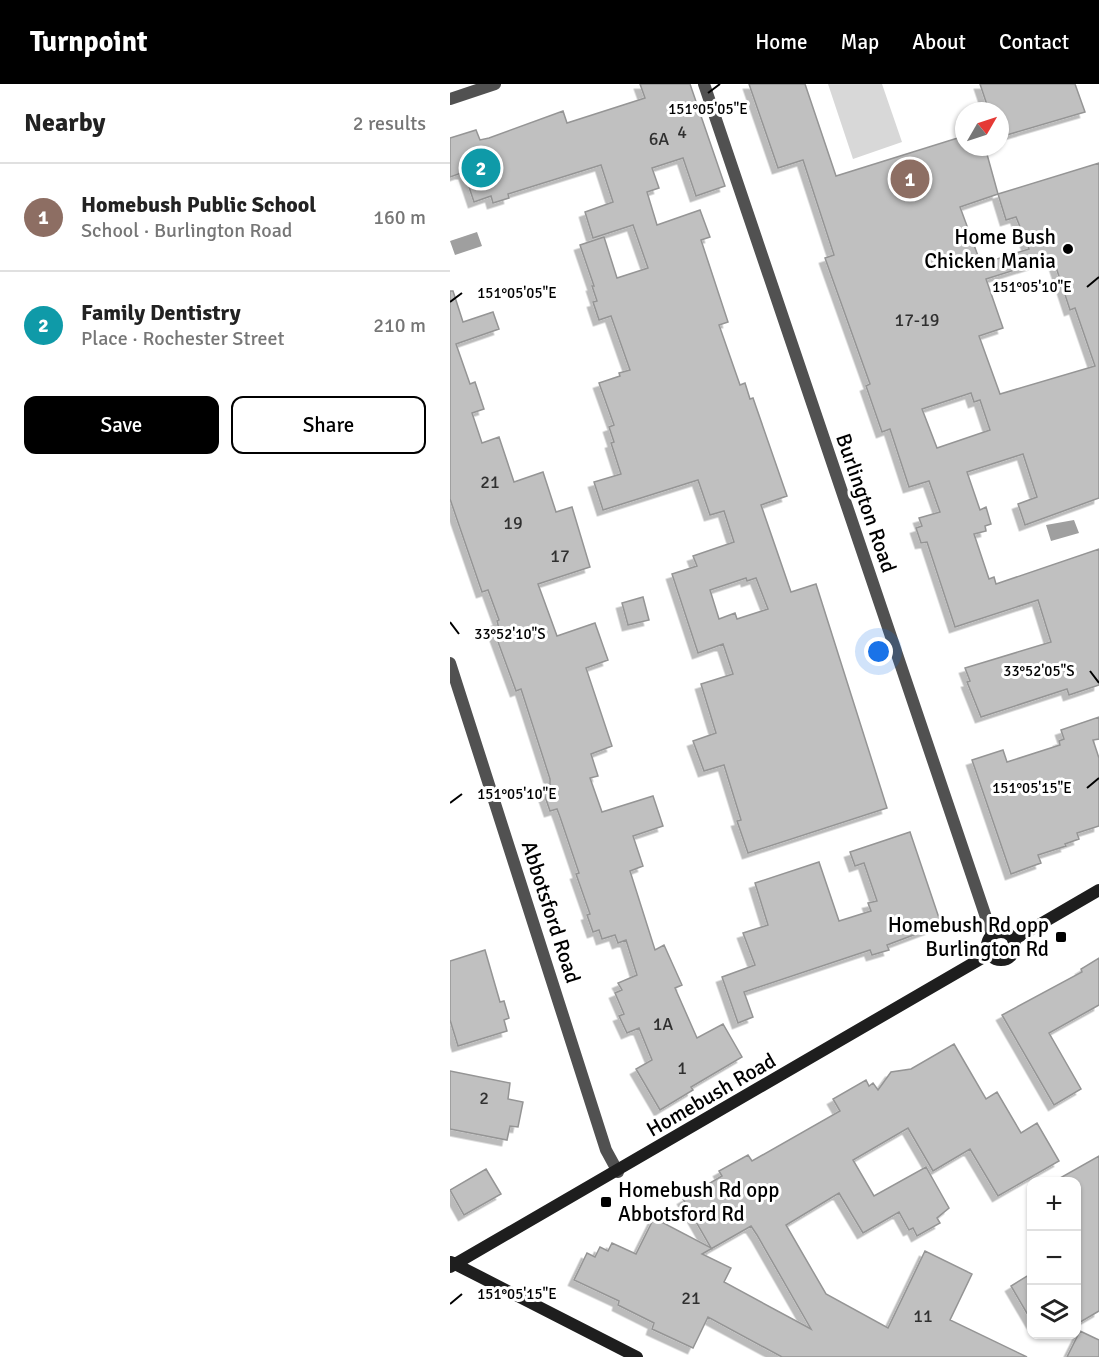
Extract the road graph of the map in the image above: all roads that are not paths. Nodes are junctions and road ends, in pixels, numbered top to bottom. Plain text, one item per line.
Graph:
1 (495, 84) edge
2 (704, 84) edge
3 (450, 99) edge
4 (450, 663) edge
5 (1099, 890) edge
6 (992, 935) junction
7 (1013, 940) junction
8 (989, 954) junction
9 (618, 1172) junction
10 (452, 1264) edge
11 (637, 1357) edge

1 - 3 street
2 - 6 street, Burlington Road
4 - 9 street, Abbotsford Road
5 - 7 street
6 - 7 street
6 - 8 street
7 - 8 street
8 - 9 street, Homebush Road
9 - 10 street, Homebush Road
10 - 11 street

